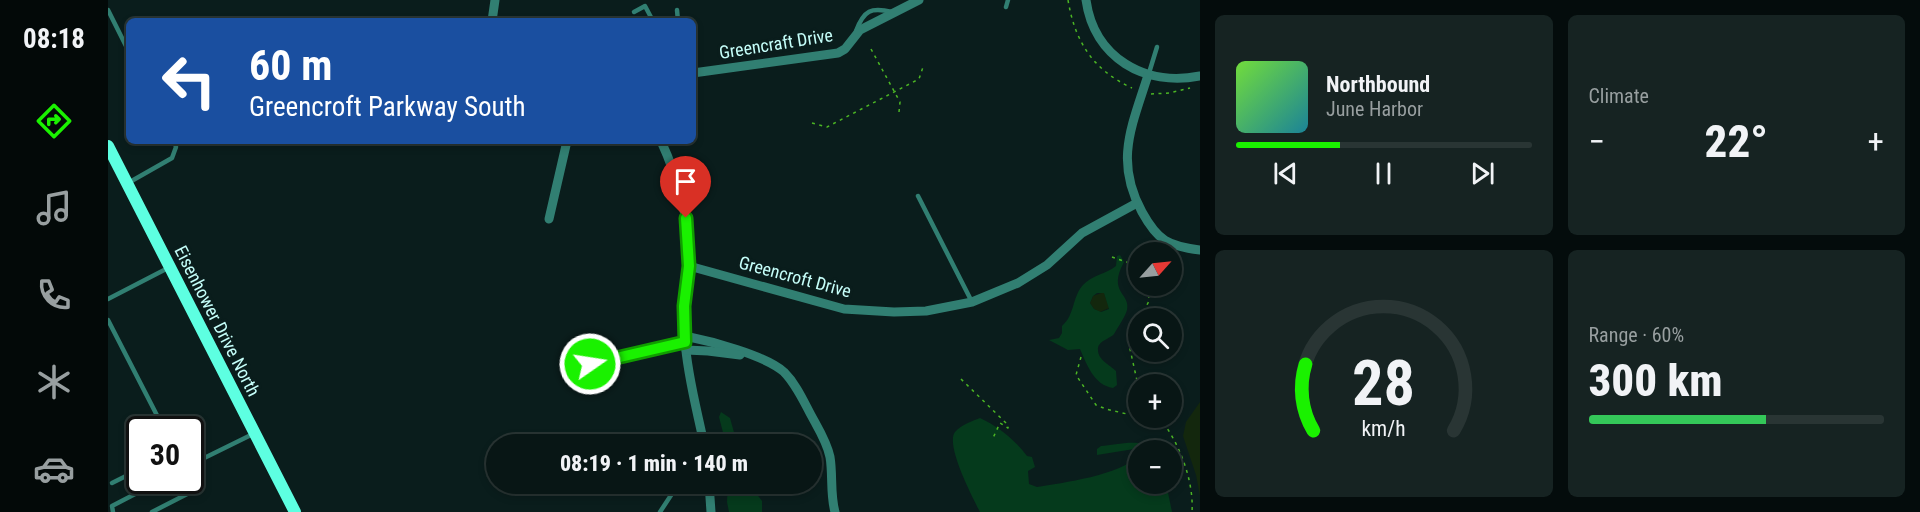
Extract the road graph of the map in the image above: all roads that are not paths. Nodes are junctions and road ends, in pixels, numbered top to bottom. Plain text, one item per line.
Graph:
1 (495, 0) edge
2 (919, 0) edge
3 (1008, 0) edge
4 (1086, 0) edge
5 (1006, 7) dead end
6 (108, 10) edge
7 (677, 10) dead end
8 (634, 12) dead end
9 (492, 18) edge
10 (651, 18) edge
11 (678, 18) edge
12 (126, 46) edge
13 (1157, 47) dead end
14 (696, 73) edge
15 (1148, 75) junction
16 (1200, 76) edge
17 (175, 144) edge
18 (565, 144) edge
19 (662, 144) edge
20 (108, 146) edge
21 (127, 183) junction
22 (918, 195) dead end
23 (1137, 203) junction
24 (549, 219) dead end
25 (1200, 250) edge
26 (689, 266) junction
27 (170, 267) junction
28 (108, 299) edge
29 (972, 302) junction
30 (108, 320) edge
31 (685, 343) junction
32 (757, 358) junction
33 (590, 364) dead end
34 (157, 416) edge
35 (255, 433) junction
36 (702, 434) edge
37 (204, 458) edge
38 (126, 476) edge
39 (112, 483) dead end
40 (135, 494) edge
41 (187, 494) edge
42 (672, 494) edge
43 (710, 494) edge
44 (113, 512) edge
45 (152, 512) edge
46 (295, 512) edge
47 (660, 512) edge
48 (711, 512) edge
49 (835, 512) edge

1 - 9 street
2 - 14 street, Greencraft Drive
3 - 5 lane
4 - 15 street
6 - 12 lane
7 - 11 lane
8 - 10 lane
13 - 15 lane
15 - 16 street
15 - 23 street
17 - 21 lane
18 - 24 street
19 - 26 street
20 - 21 street, Eisenhower Drive North
21 - 27 street, Eisenhower Drive North
22 - 29 lane
23 - 25 street
23 - 29 street, Greencroft Drive
26 - 29 street, Greencroft Drive
26 - 31 street
27 - 28 lane
27 - 35 street, Eisenhower Drive North
30 - 34 lane
31 - 32 street
31 - 32 street
31 - 33 street
31 - 36 street
32 - 49 street
35 - 37 lane
35 - 46 street, Eisenhower Drive North
38 - 39 lane
40 - 44 lane
41 - 45 lane
42 - 47 lane
43 - 48 street

